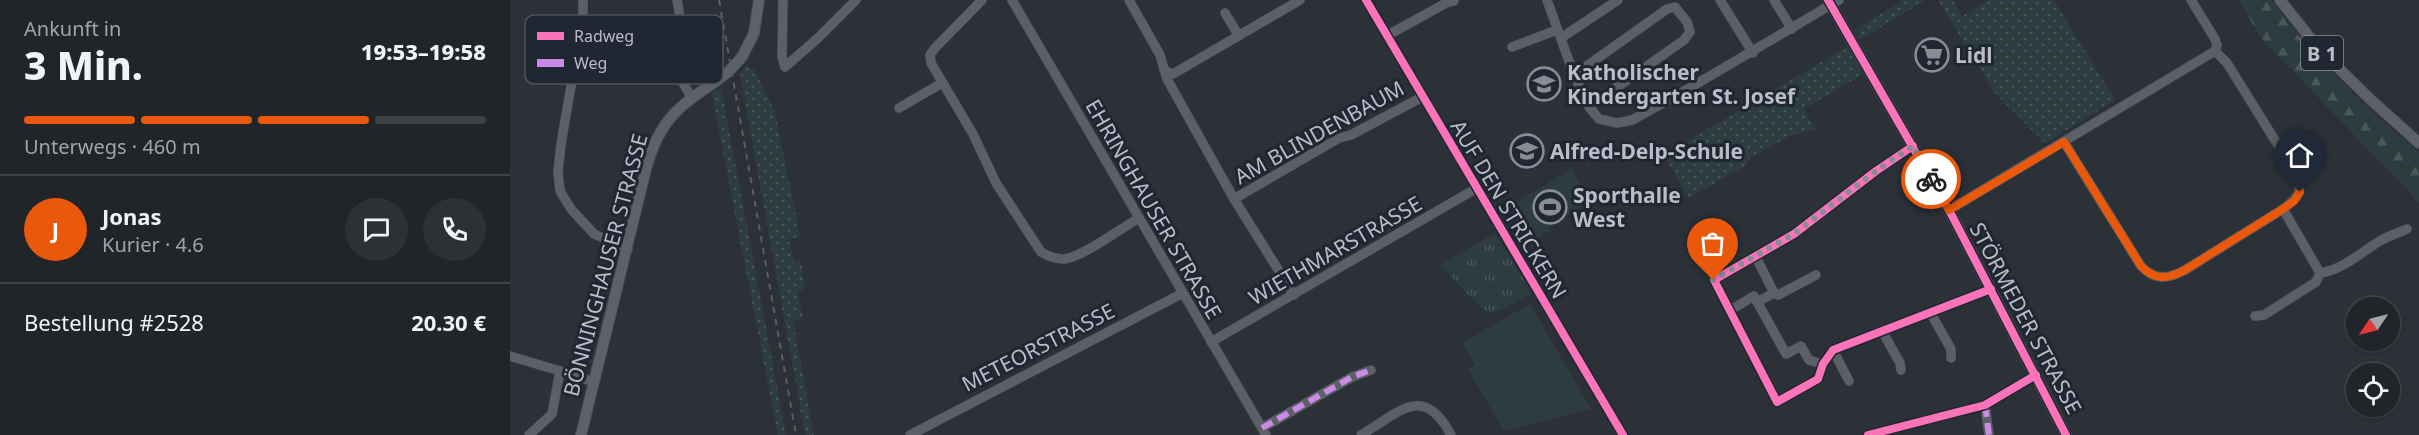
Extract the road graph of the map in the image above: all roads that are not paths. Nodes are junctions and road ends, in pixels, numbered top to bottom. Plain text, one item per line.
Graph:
1 (677, 0) edge
2 (759, 0) edge
3 (783, 0) edge
4 (856, 0) edge
5 (982, 0) edge
6 (1012, 0) edge
7 (1129, 0) edge
8 (1300, 0) edge
9 (1366, 0) edge
10 (1618, 0) edge
11 (1720, 0) edge
12 (1774, 0) edge
13 (2191, 0) edge
14 (2280, 0) edge
15 (1454, 1) edge
16 (1551, 2) edge
17 (1833, 2) edge
18 (1225, 13) dead end
19 (680, 15) edge
20 (1792, 29) junction
21 (1559, 34) junction
22 (1388, 35) junction
23 (1239, 36) junction
24 (1512, 47) dead end
25 (2215, 51) junction
26 (1753, 52) junction
27 (1164, 70) junction
28 (1574, 75) junction
29 (723, 76) edge
30 (942, 83) junction
31 (571, 84) edge
32 (684, 84) edge
33 (712, 84) edge
34 (691, 97) junction
35 (1422, 97) junction
36 (1589, 107) junction
37 (899, 108) dead end
38 (2064, 142) junction
39 (2419, 143) edge
40 (1913, 146) junction
41 (1477, 188) junction
42 (1234, 199) junction
43 (2283, 209) junction
44 (1949, 210) junction
45 (1139, 218) junction
46 (2407, 229) dead end
47 (628, 249) junction
48 (1756, 257) junction
49 (2320, 273) junction
50 (1816, 275) dead end
51 (1991, 289) junction
52 (1183, 293) junction
53 (1774, 293) junction
54 (1294, 295) junction
55 (1757, 302) junction
56 (1729, 311) junction
57 (1930, 312) junction
58 (2255, 316) dead end
59 (1882, 331) junction
60 (1211, 342) junction
61 (1833, 350) junction
62 (510, 356) edge
63 (1951, 357) dead end
64 (1823, 364) junction
65 (1371, 369) dead end
66 (1900, 370) dead end
67 (560, 371) junction
68 (2036, 375) junction
69 (1849, 381) dead end
70 (594, 382) junction
71 (1985, 405) junction
72 (1264, 432) edge
73 (529, 435) edge
74 (581, 435) edge
75 (910, 435) edge
76 (1362, 435) edge
77 (1451, 435) edge
78 (1623, 435) edge
79 (1868, 435) edge
80 (1989, 435) edge
81 (2066, 435) edge

1 - 19 street
2 - 29 main road, BÖNNINGHAUSER STRASSE, bridge
3 - 4 street
5 - 30 street
6 - 45 street, EHRINGHAUSER STRASSE
7 - 27 street
8 - 23 street
9 - 22 street, AUF DEN STRICKERN
10 - 21 street
11 - 26 street
12 - 20 street
13 - 25 street
14 - 39 main road, B 1
15 - 22 street
16 - 21 street
17 - 20 street
17 - 40 main road, STÖRMEDER STRASSE
18 - 23 street
20 - 26 street
21 - 24 street
21 - 28 street
22 - 35 street, AUF DEN STRICKERN
23 - 27 street
25 - 38 street
25 - 43 street
26 - 36 street
27 - 42 street
28 - 36 street
28 - 36 street
30 - 37 street
30 - 45 street
31 - 47 street
32 - 34 street
33 - 34 main road, BÖNNINGHAUSER STRASSE, bridge
34 - 47 main road, BÖNNINGHAUSER STRASSE
35 - 41 street, AUF DEN STRICKERN
35 - 42 street, AM BLINDENBAUM
38 - 43 street
38 - 44 street
40 - 44 main road, STÖRMEDER STRASSE
40 - 48 street
41 - 54 street, WIETHMARSTRASSE
41 - 78 street, AUF DEN STRICKERN
42 - 54 street
43 - 49 street
44 - 51 main road, STÖRMEDER STRASSE
45 - 52 street, EHRINGHAUSER STRASSE
46 - 49 street
47 - 70 main road, BÖNNINGHAUSER STRASSE
48 - 53 street
48 - 56 street
49 - 58 street
50 - 53 street
51 - 57 street
51 - 68 main road, STÖRMEDER STRASSE
52 - 60 street, EHRINGHAUSER STRASSE
52 - 75 street, METEORSTRASSE
53 - 55 street
54 - 60 street, WIETHMARSTRASSE
55 - 56 street
55 - 64 street
56 - 64 street
57 - 59 street
57 - 63 street
59 - 61 street
59 - 66 street
60 - 72 street, EHRINGHAUSER STRASSE
61 - 64 street
61 - 69 street
62 - 67 street
65 - 72 street
67 - 70 street
67 - 73 street
68 - 71 street
68 - 81 main road, STÖRMEDER STRASSE
70 - 74 main road, BÖNNINGHAUSER STRASSE
71 - 79 street
71 - 80 street
76 - 77 street

